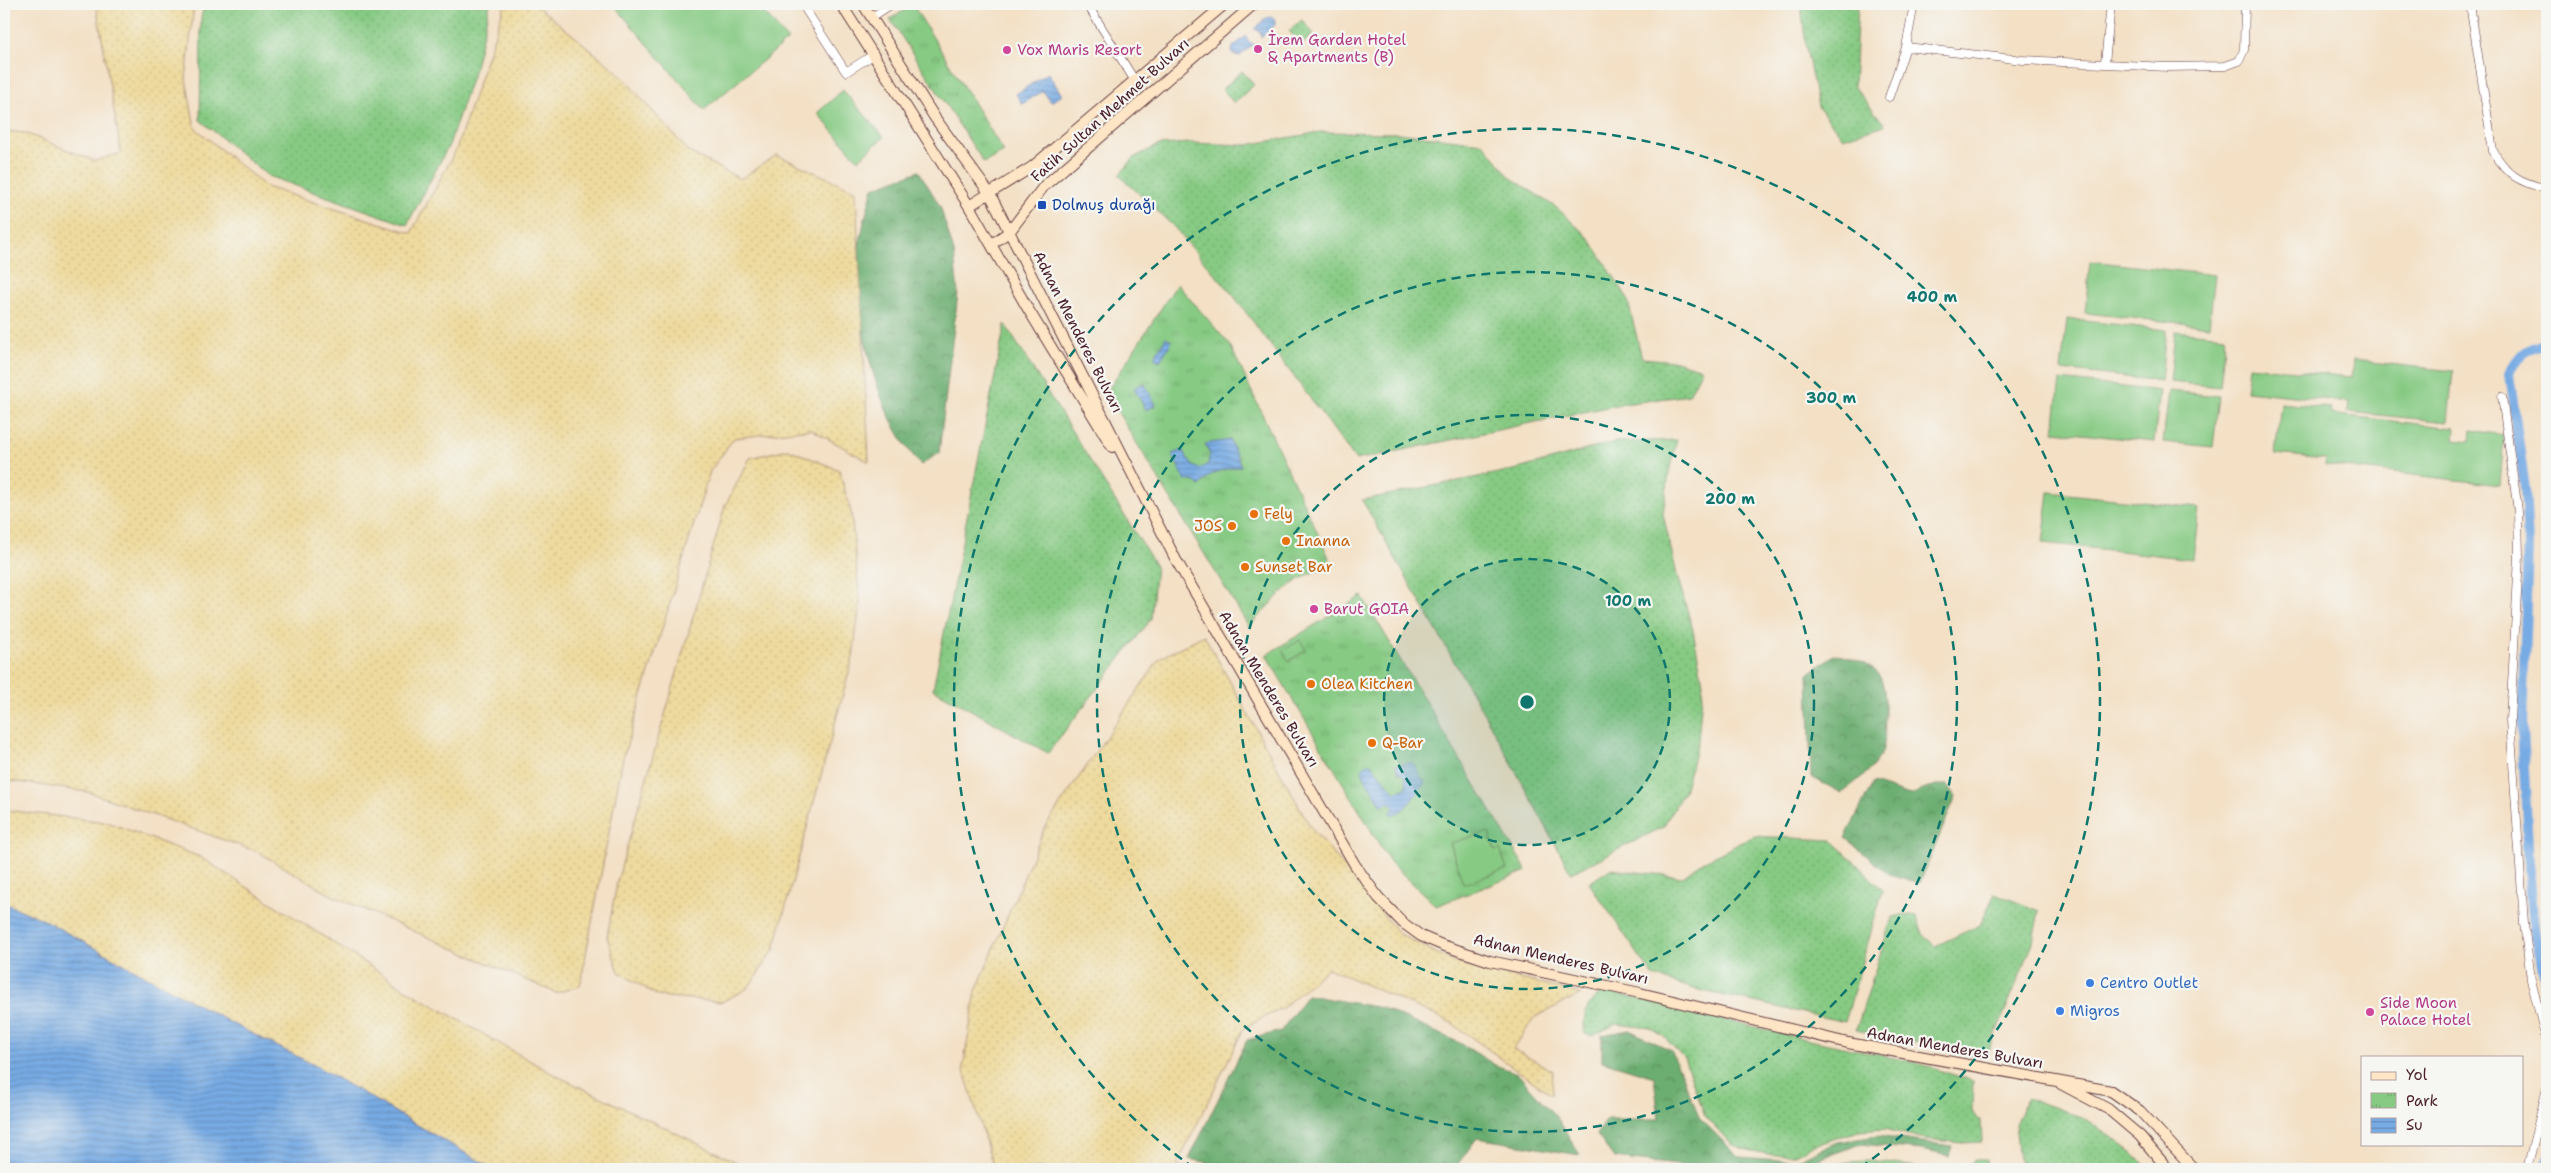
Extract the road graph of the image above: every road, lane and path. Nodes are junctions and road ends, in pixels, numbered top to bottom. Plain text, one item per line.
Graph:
1 (802, 4) edge
2 (841, 4) edge
3 (863, 4) edge
4 (892, 4) edge
5 (1088, 4) edge
6 (1225, 4) edge
7 (1254, 4) edge
8 (1914, 4) edge
9 (2111, 4) edge
10 (2245, 4) edge
11 (2470, 4) edge
12 (872, 17) junction
13 (1906, 47) junction
14 (873, 55) junction
15 (2105, 63) junction
16 (1135, 81) junction
17 (1888, 97) dead end
18 (2547, 189) edge
19 (990, 194) junction
20 (969, 206) junction
21 (1010, 231) junction
22 (992, 244) junction
23 (2502, 397) dead end
24 (1130, 475) junction
25 (2547, 1043) edge
26 (2056, 1082) junction
27 (2547, 1088) edge
28 (2168, 1169) edge
29 (2194, 1169) edge
30 (2527, 1169) edge

1 - 14 street
2 - 14 main road
3 - 12 main road
4 - 12 street
5 - 16 street
6 - 16 main road, Fatih Sultan Mehmet Bulvarı
7 - 21 main road, Fatih Sultan Mehmet Bulvarı
8 - 13 street
9 - 15 street
10 - 15 street
11 - 18 street
12 - 19 main road
13 - 15 street
13 - 17 street
14 - 20 main road
16 - 19 main road, Fatih Sultan Mehmet Bulvarı
19 - 20 main road, Fatih Sultan Mehmet Bulvarı
19 - 21 main road, Adnan Menderes Bulvarı
20 - 22 main road, Adnan Menderes Bulvarı
21 - 22 main road, Fatih Sultan Mehmet Bulvarı
21 - 24 main road, Adnan Menderes Bulvarı
22 - 24 main road, Adnan Menderes Bulvarı
23 - 25 street
24 - 26 main road, Adnan Menderes Bulvarı
26 - 28 main road, Adnan Menderes Bulvarı
26 - 29 main road, Adnan Menderes Bulvarı
27 - 30 street

